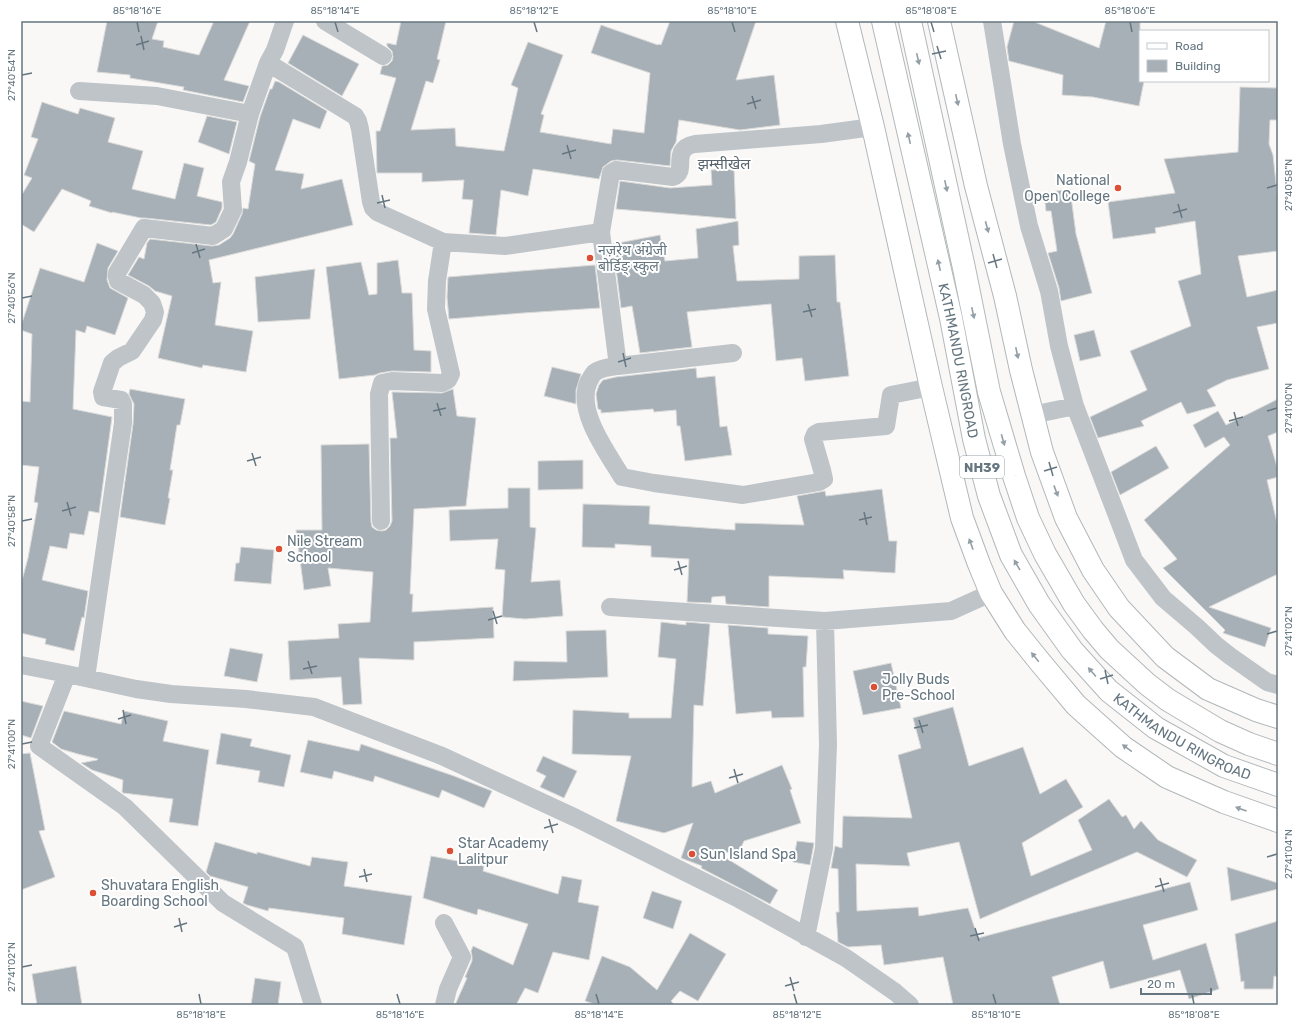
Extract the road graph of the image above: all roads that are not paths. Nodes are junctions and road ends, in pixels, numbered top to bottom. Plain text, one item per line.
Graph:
1 (285, 21) edge
2 (325, 21) edge
3 (847, 21) edge
4 (883, 21) edge
5 (910, 21) edge
6 (939, 21) edge
7 (992, 21) edge
8 (383, 56) dead end
9 (268, 62) junction
10 (79, 90) dead end
11 (250, 114) junction
12 (873, 127) junction
13 (601, 232) junction
14 (442, 242) junction
15 (733, 353) dead end
16 (618, 366) junction
17 (931, 387) junction
18 (1075, 406) junction
19 (1032, 415) junction
20 (381, 521) dead end
21 (991, 593) junction
22 (610, 607) dead end
23 (825, 621) junction
24 (21, 665) edge
25 (67, 674) junction
26 (86, 678) junction
27 (1278, 685) edge
28 (1278, 717) edge
29 (1278, 754) edge
30 (1278, 785) edge
31 (1278, 821) edge
32 (444, 923) dead end
33 (806, 937) junction
34 (313, 1005) edge
35 (444, 1005) edge
36 (910, 1005) edge

1 - 9 street
2 - 8 street
3 - 12 main road
30 -> 4 main road, KATHMANDU RINGROAD / NH39
5 -> 29 main road, KATHMANDU RINGROAD / NH39
6 -> 19 main road
7 - 18 street
9 - 11 street
9 - 14 street
10 - 11 street
11 - 26 street
12 - 13 street
12 - 17 main road
13 - 14 street
13 - 16 street
14 - 20 street
15 - 16 street
16 - 17 street
21 -> 17 main road
18 - 19 street
18 - 27 street
19 -> 28 main road
21 - 23 street
31 -> 21 main road
22 - 23 street
23 - 33 street
24 - 25 street
25 - 26 street
25 - 34 street
26 - 33 street
32 - 35 street
33 - 36 street

